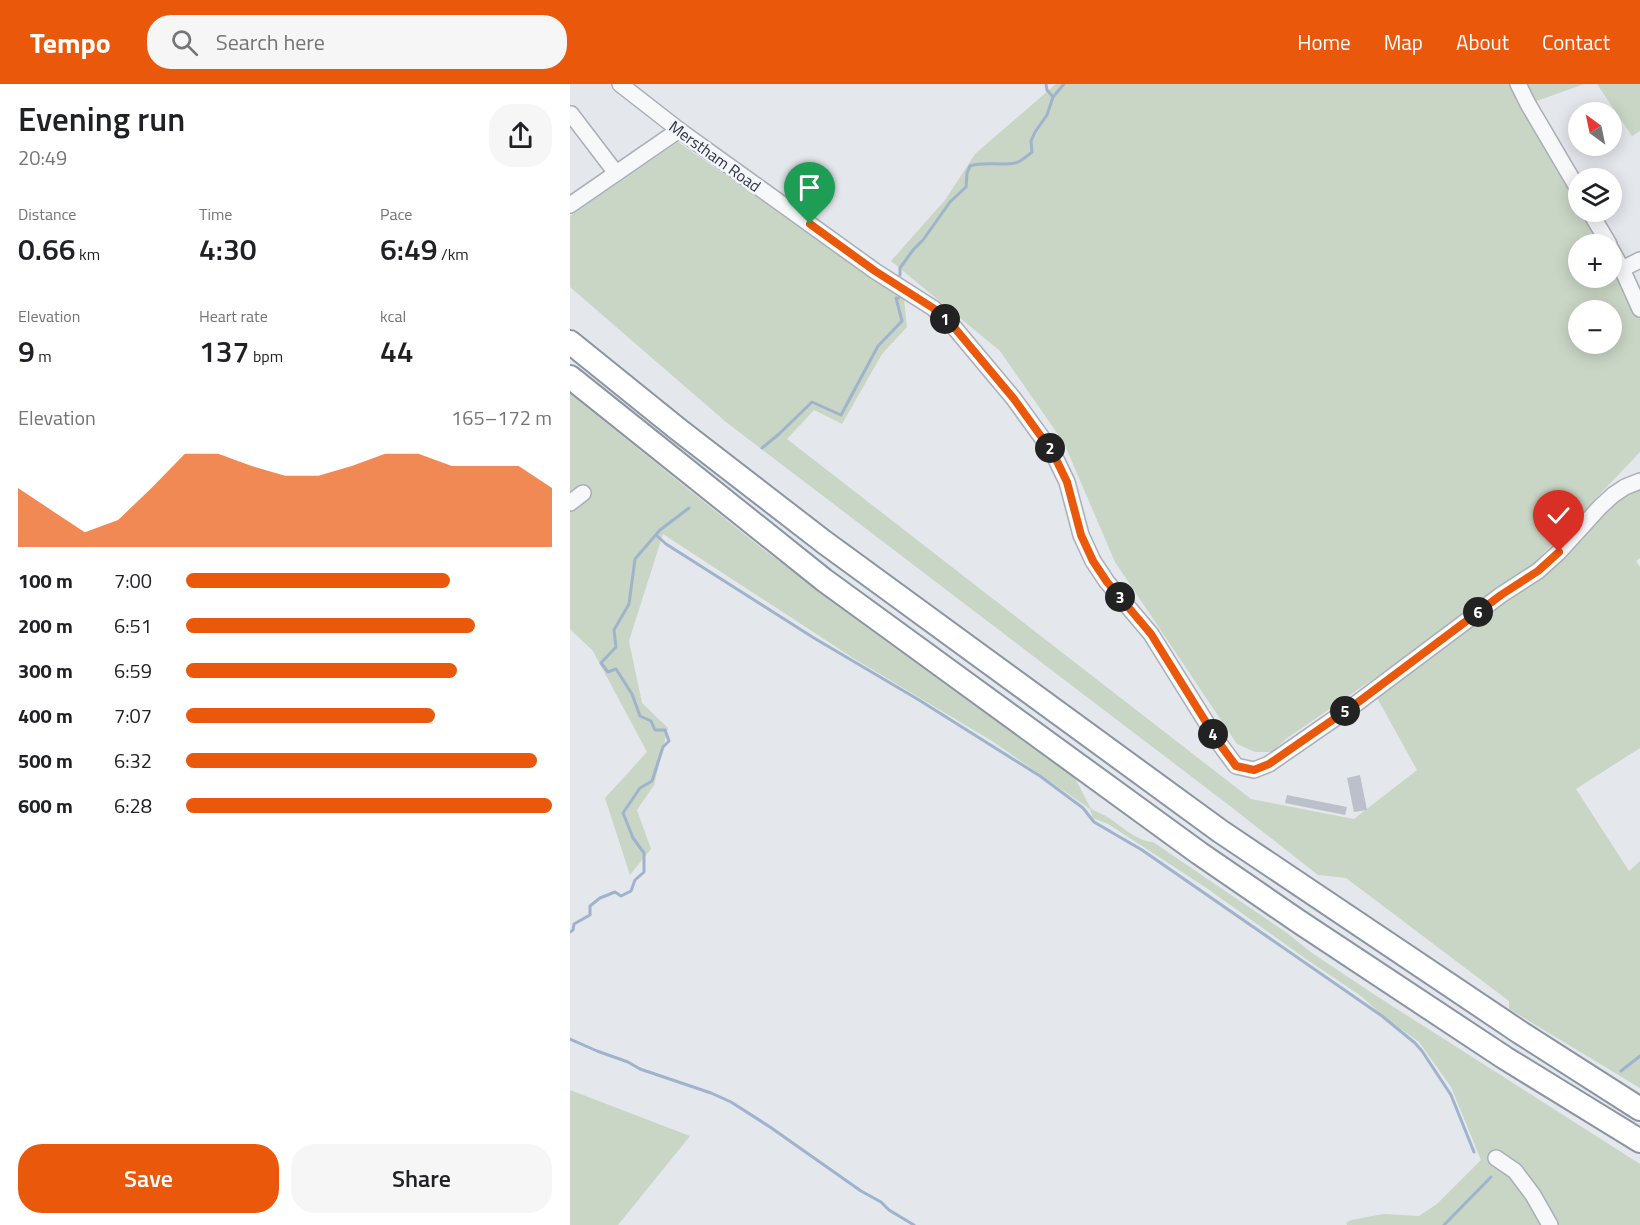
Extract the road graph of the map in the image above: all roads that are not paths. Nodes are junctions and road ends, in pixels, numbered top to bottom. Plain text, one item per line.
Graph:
1 (620, 84) edge
2 (1518, 84) edge
3 (571, 114) edge
4 (679, 130) junction
5 (1568, 172) edge
6 (616, 173) junction
7 (570, 205) edge
8 (1640, 260) edge
9 (1622, 269) joint
10 (1640, 309) edge
11 (570, 342) edge
12 (570, 377) edge
13 (1640, 481) edge
14 (583, 493) dead end
15 (570, 503) edge
16 (1640, 1109) edge
17 (1640, 1141) edge
18 (1496, 1158) dead end
19 (1550, 1225) edge

1 - 4 street, Merstham Road
2 - 5 street
3 - 6 street
4 - 6 street
4 - 13 street, Merstham Road
6 - 7 street
8 - 9 street
9 - 10 street
11 - 16 highway
12 - 17 highway
14 - 15 street
18 - 19 street

